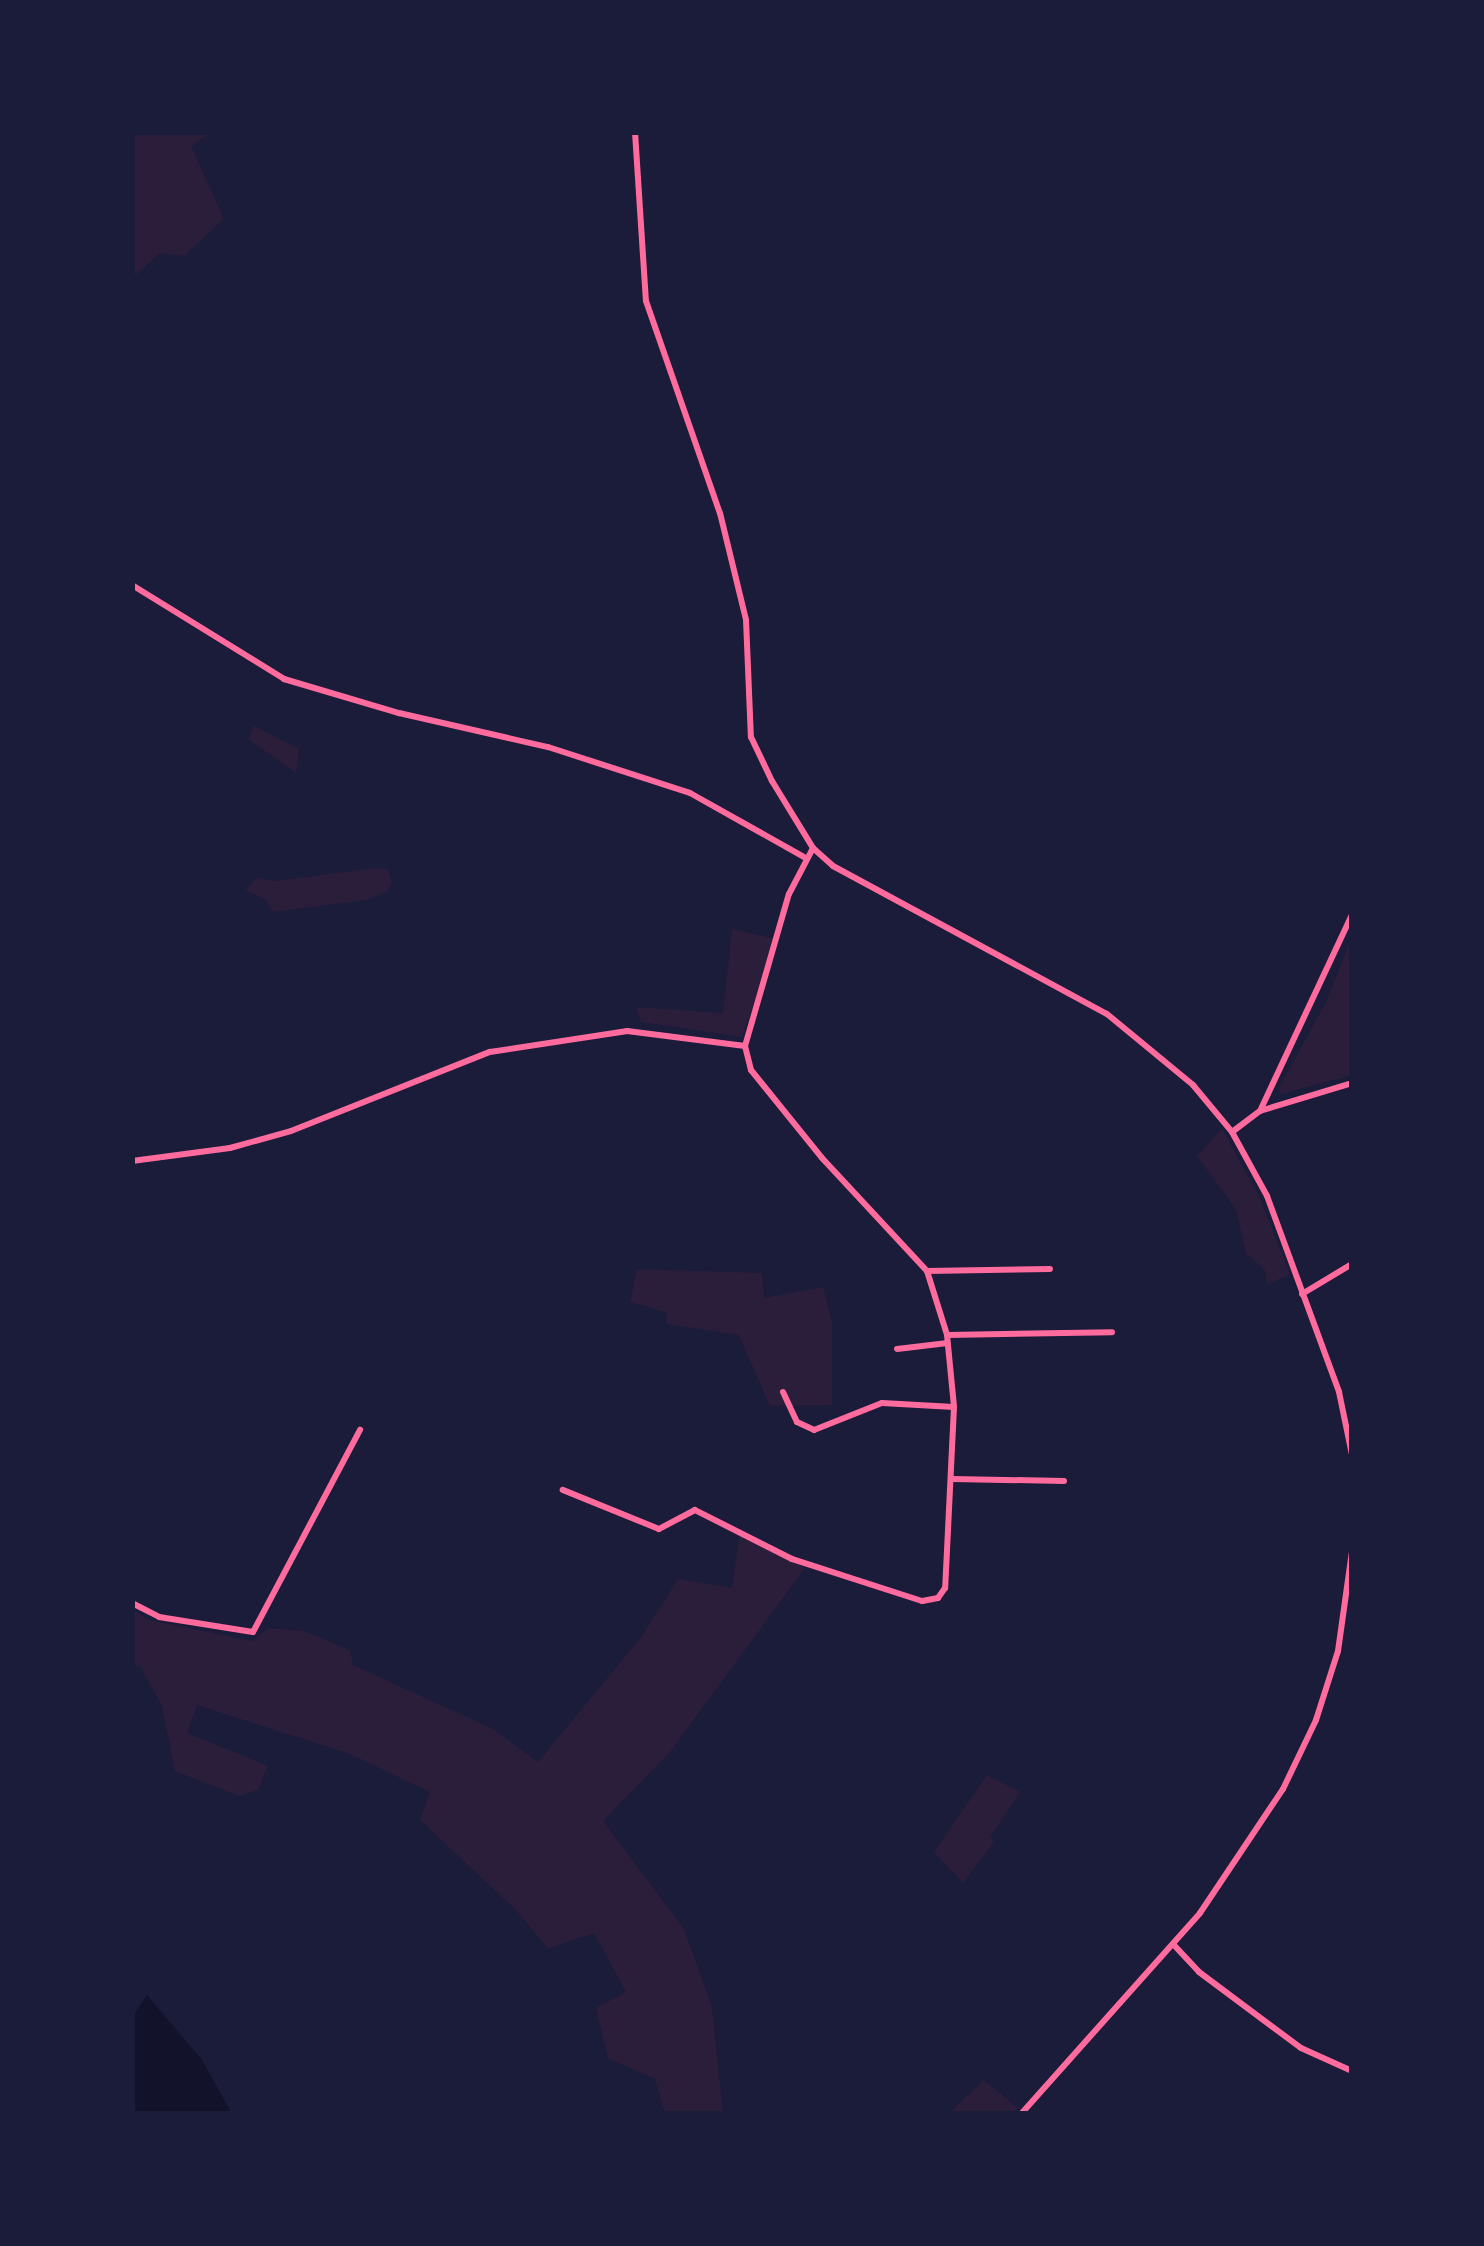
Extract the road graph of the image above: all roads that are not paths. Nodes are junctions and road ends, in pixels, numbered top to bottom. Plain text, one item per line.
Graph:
1 (635, 132) edge
2 (132, 585) edge
3 (814, 848) junction
4 (804, 857) junction
5 (1352, 915) edge
6 (745, 1046) junction
7 (1352, 1083) edge
8 (1260, 1111) junction
9 (1232, 1132) junction
10 (132, 1161) edge
11 (1352, 1264) edge
12 (1049, 1269) dead end
13 (927, 1270) junction
14 (1302, 1294) junction
15 (1112, 1332) dead end
16 (947, 1339) junction
17 (897, 1349) dead end
18 (783, 1392) dead end
19 (955, 1406) junction
20 (360, 1430) dead end
21 (1352, 1455) edge
22 (952, 1479) junction
23 (1064, 1481) dead end
24 (562, 1490) dead end
25 (1352, 1552) edge
26 (132, 1603) edge
27 (1173, 1944) junction
28 (1352, 2071) edge
29 (1021, 2114) edge

1 - 3 street
2 - 4 street
3 - 4 street
3 - 9 street
4 - 6 street
5 - 8 street
6 - 10 street
6 - 13 street
7 - 8 street
8 - 9 street
9 - 14 street
11 - 14 street
12 - 13 street
13 - 16 street
14 - 21 street
15 - 16 street
16 - 17 street
16 - 19 street
18 - 19 street
19 - 22 street
20 - 26 street
22 - 23 street
22 - 24 street
25 - 27 street
27 - 28 street
27 - 29 street

